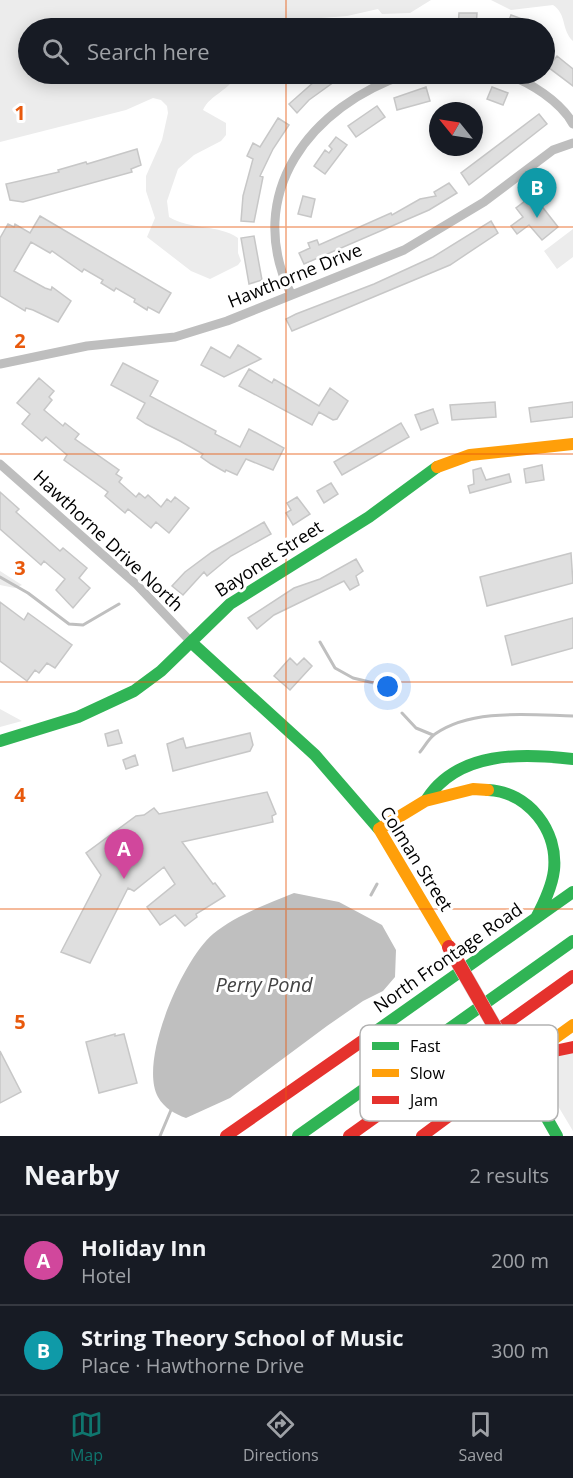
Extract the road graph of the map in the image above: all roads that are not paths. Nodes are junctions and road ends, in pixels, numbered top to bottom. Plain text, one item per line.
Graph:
1 (382, 84) edge
2 (524, 84) edge
3 (573, 124) edge
4 (573, 143) edge
5 (291, 294) junction
6 (0, 364) edge
7 (573, 444) edge
8 (0, 464) edge
9 (192, 643) junction
10 (0, 741) edge
11 (573, 759) edge
12 (427, 799) junction
13 (379, 829) junction
14 (573, 892) edge
15 (536, 918) junction
16 (573, 941) edge
17 (573, 976) edge
18 (384, 1025) edge
19 (455, 1025) edge
20 (494, 1025) edge
21 (504, 1025) edge
22 (573, 1025) edge
23 (558, 1036) edge
24 (360, 1042) edge
25 (573, 1047) edge
26 (558, 1050) edge
27 (360, 1092) edge
28 (370, 1121) edge
29 (443, 1121) edge
30 (548, 1121) edge
31 (226, 1136) edge
32 (298, 1136) edge
33 (349, 1136) edge
34 (422, 1136) edge
35 (557, 1136) edge

1 - 5 street
2 - 3 street
4 - 5 street, Hawthorne Drive
5 - 6 street, Hawthorne Drive
7 - 9 main road, Bayonet Street
8 - 9 street, Hawthorne Drive North
9 - 10 main road, Bayonet Street
9 - 13 main road, Colman Street
11 - 12 main road
12 - 13 main road
12 - 15 main road
13 - 20 main road, Colman Street, bridge
14 - 15 main road, North Frontage Road
15 - 18 main road, North Frontage Road
16 - 19 main road
17 - 21 main road
22 - 23 main road
24 - 31 main road, North Frontage Road
25 - 26 main road
27 - 32 main road
28 - 33 main road
29 - 34 main road
30 - 35 main road, Colman Street, bridge

